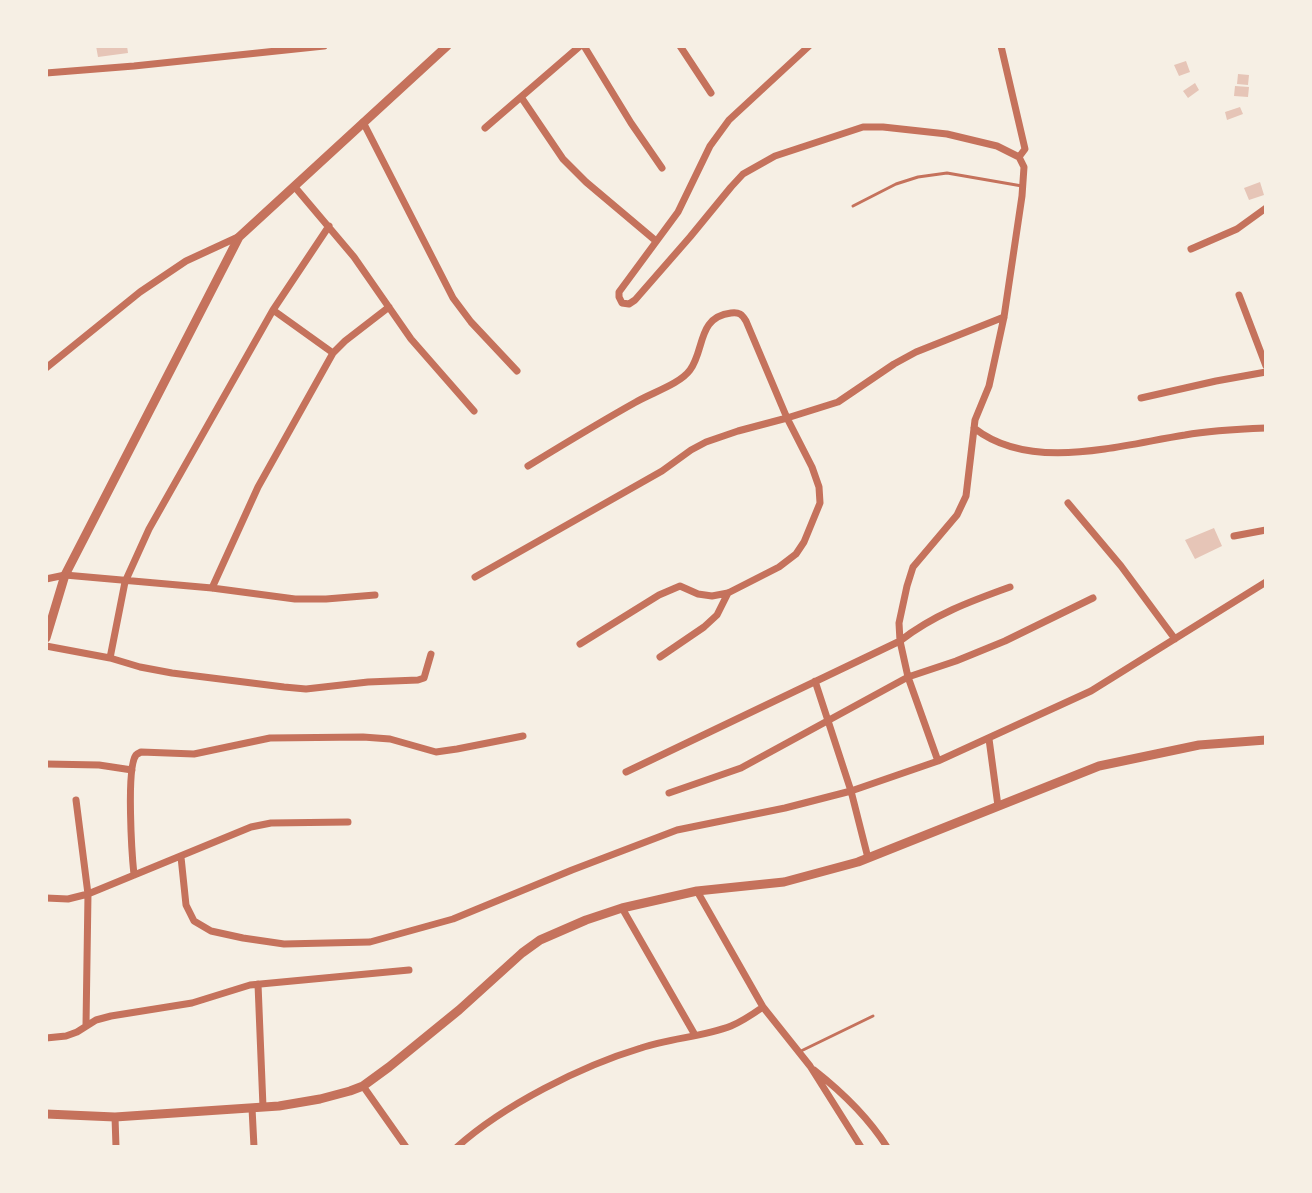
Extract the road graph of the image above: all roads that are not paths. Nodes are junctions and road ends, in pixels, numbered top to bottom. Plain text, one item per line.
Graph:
1 (324, 46) edge
2 (447, 46) edge
3 (582, 46) edge
4 (680, 46) edge
5 (809, 46) edge
6 (1001, 46) edge
7 (248, 50) edge
8 (46, 73) edge
9 (711, 93) dead end
10 (521, 97) junction
11 (363, 122) junction
12 (485, 128) dead end
13 (1019, 157) junction
14 (662, 168) dead end
15 (294, 186) junction
16 (1022, 186) junction
17 (853, 206) dead end
18 (1266, 208) edge
19 (329, 226) junction
20 (239, 237) junction
21 (656, 241) junction
22 (1191, 249) dead end
23 (1239, 295) dead end
24 (389, 307) junction
25 (273, 310) junction
26 (1004, 317) junction
27 (333, 353) junction
28 (1266, 366) edge
29 (46, 368) edge
30 (517, 371) dead end
31 (1266, 372) edge
32 (1141, 398) dead end
33 (474, 411) dead end
34 (787, 418) junction
35 (974, 428) junction
36 (1266, 428) edge
37 (528, 466) dead end
38 (1068, 503) dead end
39 (1266, 530) edge
40 (1234, 536) dead end
41 (65, 575) junction
42 (475, 577) dead end
43 (46, 579) edge
44 (125, 582) junction
45 (1266, 582) edge
46 (1010, 587) dead end
47 (212, 588) junction
48 (728, 593) junction
49 (375, 595) dead end
50 (1093, 598) dead end
51 (46, 638) edge
52 (1175, 639) junction
53 (900, 641) junction
54 (580, 644) dead end
55 (46, 646) edge
56 (431, 654) dead end
57 (660, 657) dead end
58 (110, 658) junction
59 (908, 677) junction
60 (815, 681) junction
61 (829, 720) junction
62 (523, 736) dead end
63 (989, 739) junction
64 (1266, 740) edge
65 (938, 761) junction
66 (46, 764) edge
67 (132, 770) junction
68 (626, 772) dead end
69 (851, 791) junction
70 (669, 793) dead end
71 (76, 800) dead end
72 (998, 806) junction
73 (348, 822) dead end
74 (181, 857) junction
75 (868, 858) junction
76 (134, 875) junction
77 (697, 891) junction
78 (88, 894) junction
79 (46, 898) edge
80 (622, 908) junction
81 (409, 970) dead end
82 (258, 984) junction
83 (763, 1007) junction
84 (873, 1016) dead end
85 (86, 1025) junction
86 (695, 1035) junction
87 (46, 1038) edge
88 (798, 1052) junction
89 (810, 1066) junction
90 (363, 1086) junction
91 (257, 1108) junction
92 (46, 1114) edge
93 (115, 1117) junction
94 (116, 1147) edge
95 (254, 1147) edge
96 (406, 1147) edge
97 (457, 1147) edge
98 (861, 1147) edge
99 (887, 1147) edge

1 - 7 street
2 - 11 street
3 - 10 street
3 - 14 street
4 - 9 street
5 - 21 street
6 - 13 street
7 - 8 street
10 - 12 street
10 - 21 street
11 - 15 street
11 - 30 street
13 - 16 street
13 - 21 street
15 - 19 street
15 - 20 street
16 - 17 lane
16 - 26 street
18 - 22 street
19 - 24 street
19 - 25 street
20 - 29 street
20 - 41 street
23 - 28 street
24 - 27 street
24 - 33 street
25 - 27 street
25 - 44 street
26 - 34 street
26 - 35 street
27 - 47 street
31 - 32 street
34 - 37 street
34 - 42 street
34 - 48 street
35 - 36 street
35 - 53 street
38 - 52 street
39 - 40 street
41 - 43 street
41 - 44 street
41 - 51 street
44 - 47 street
44 - 58 street
45 - 52 street
46 - 53 street
47 - 49 street
48 - 54 street
48 - 57 street
50 - 59 street
52 - 63 street
53 - 59 street
53 - 60 street
55 - 58 street
56 - 58 street
59 - 61 street
59 - 65 street
60 - 61 street
60 - 68 street
61 - 69 street
61 - 70 street
62 - 67 street
63 - 65 street
63 - 72 street
64 - 72 street
65 - 69 street
66 - 67 street
67 - 76 street
69 - 74 street
69 - 75 street
71 - 78 street
72 - 75 street
73 - 74 street
74 - 76 street
75 - 77 street
76 - 78 street
77 - 80 street
77 - 83 street
78 - 79 street
78 - 85 street
80 - 86 street
80 - 90 street
81 - 82 street
82 - 85 street
82 - 91 street
83 - 86 street
83 - 88 street
84 - 88 lane
85 - 87 street
86 - 97 street
88 - 89 street
89 - 98 street
89 - 99 street
90 - 91 street
90 - 96 street
91 - 93 street
91 - 95 street
92 - 93 street
93 - 94 street

